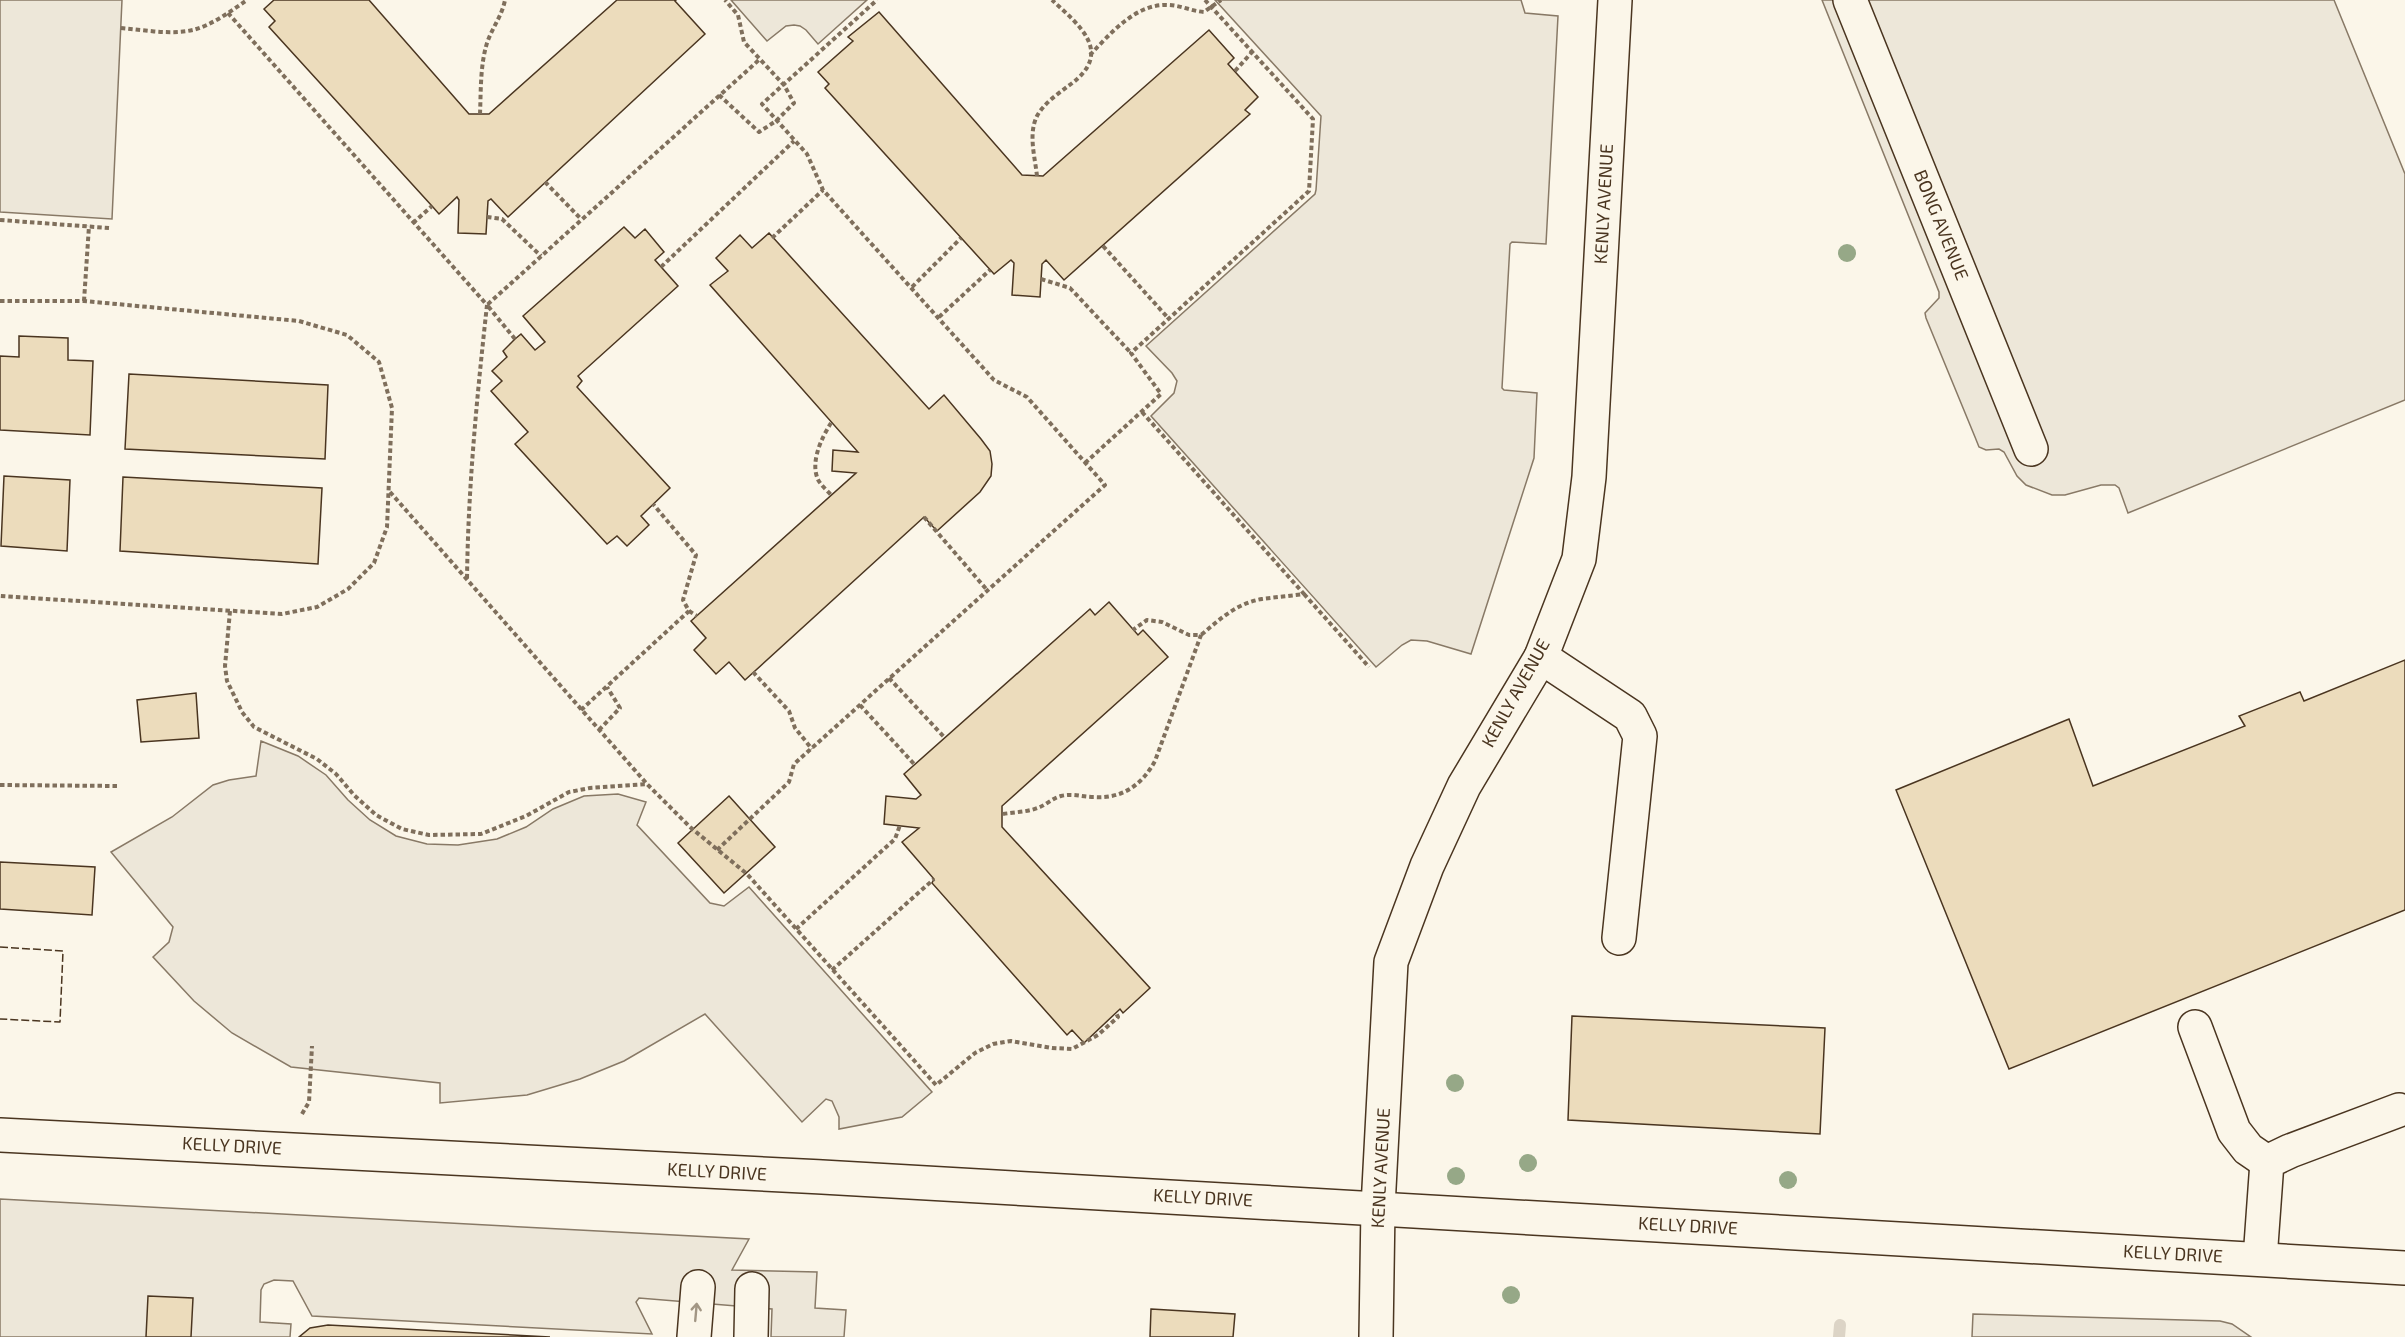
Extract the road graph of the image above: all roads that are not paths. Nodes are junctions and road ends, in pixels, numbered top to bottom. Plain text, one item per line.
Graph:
1 (1615, 0) edge
2 (1850, 0) edge
3 (2031, 449) dead end
4 (1541, 657) junction
5 (1619, 938) dead end
6 (2195, 1027) dead end
7 (2399, 1110) dead end
8 (0, 1135) edge
9 (2267, 1162) junction
10 (1378, 1207) junction
11 (2260, 1259) junction
12 (2405, 1268) edge
13 (698, 1287) dead end
14 (752, 1289) dead end
15 (694, 1337) edge
16 (751, 1337) edge
17 (1376, 1337) edge

1 - 4 street, KENLY AVENUE
2 - 3 street, BONG AVENUE
4 - 5 street
4 - 10 street, KENLY AVENUE
6 - 9 street
7 - 9 street
8 - 10 street, KELLY DRIVE
9 - 11 street
10 - 11 street, KELLY DRIVE
10 - 17 street, KENLY AVENUE
11 - 12 street, KELLY DRIVE
15 -> 13 street
14 - 16 street

